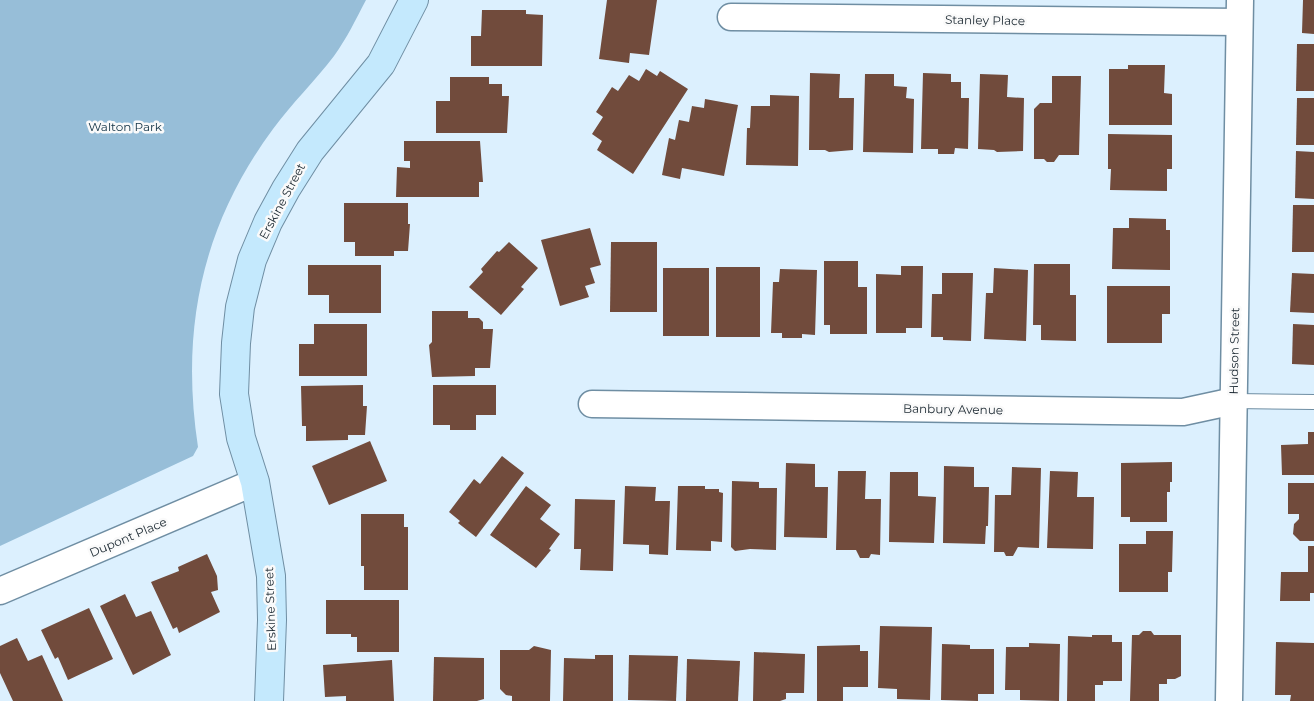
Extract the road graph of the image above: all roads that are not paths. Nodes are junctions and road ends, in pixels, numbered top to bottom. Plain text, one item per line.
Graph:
1 (414, 0) edge
2 (1239, 11) edge
3 (731, 17) dead end
4 (1234, 402) junction
5 (1314, 402) edge
6 (592, 404) dead end
7 (255, 482) junction
8 (0, 591) edge
9 (269, 701) edge
10 (1229, 701) edge

1 - 7 street, Erskine Street
2 - 3 street, Stanley Place
2 - 4 street, Hudson Street
4 - 5 lane, Banbury Avenue
4 - 6 street, Banbury Avenue
4 - 10 street, Hudson Street
7 - 8 street, Dupont Place
7 - 9 street, Erskine Street

